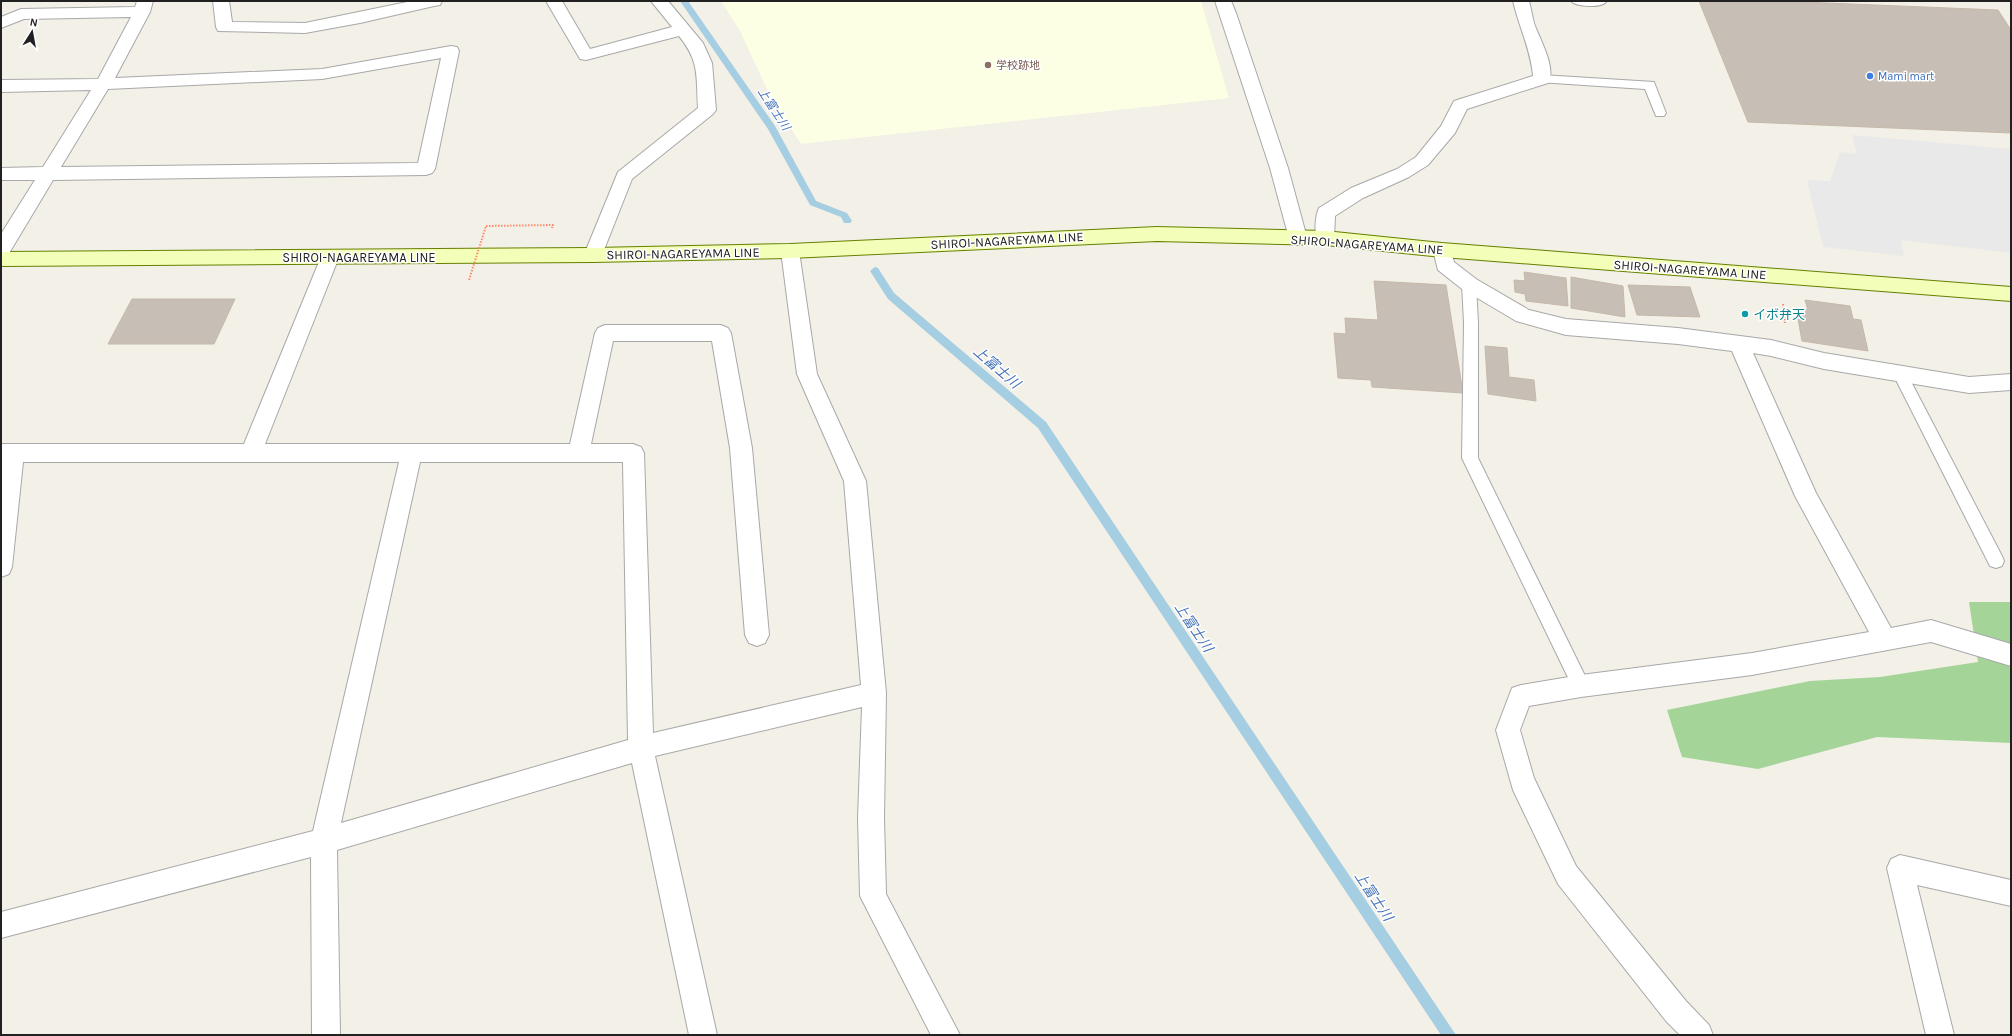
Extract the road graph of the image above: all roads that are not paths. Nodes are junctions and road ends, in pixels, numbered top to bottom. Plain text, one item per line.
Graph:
1 (221, 1) edge
2 (434, 1) edge
3 (554, 1) edge
4 (659, 1) edge
5 (1222, 1) edge
6 (1521, 1) edge
7 (1577, 1) edge
8 (1600, 2) edge
9 (406, 3) edge
10 (144, 6) edge
11 (1, 23) edge
12 (682, 30) junction
13 (1542, 79) junction
14 (103, 84) junction
15 (1, 86) edge
16 (1660, 113) dead end
17 (48, 173) junction
18 (1, 174) edge
19 (1298, 238) junction
20 (1325, 238) junction
21 (1, 250) edge
22 (1442, 250) junction
23 (790, 251) junction
24 (593, 255) junction
25 (330, 257) junction
26 (1, 259) edge
27 (1469, 284) junction
28 (2011, 294) edge
29 (1739, 344) junction
30 (1900, 374) junction
31 (2011, 382) edge
32 (579, 453) junction
33 (7, 454) edge
34 (251, 454) junction
35 (412, 454) junction
36 (1996, 561) dead end
37 (1, 567) edge
38 (757, 635) dead end
39 (1885, 639) junction
40 (2011, 655) edge
41 (1581, 686) junction
42 (874, 693) junction
43 (641, 748) junction
44 (324, 841) junction
45 (2011, 893) edge
46 (1, 925) edge
47 (326, 1035) edge
48 (703, 1035) edge
49 (946, 1035) edge
50 (1699, 1035) edge
51 (1940, 1035) edge

1 - 9 street
2 - 9 street
3 - 12 street
4 - 12 street
5 - 19 street
6 - 13 street
7 - 8 lane
10 - 11 street
10 - 14 street
12 - 24 street
13 - 16 lane
13 - 20 street
14 - 15 street
14 - 17 street
14 - 17 street
17 - 18 street
17 - 21 street
19 - 20 main road, SHIROI-NAGAREYAMA LINE
19 - 23 main road, SHIROI-NAGAREYAMA LINE
20 - 22 main road, SHIROI-NAGAREYAMA LINE
22 - 27 street
22 - 28 main road, SHIROI-NAGAREYAMA LINE
23 - 24 main road, SHIROI-NAGAREYAMA LINE
23 - 42 street
24 - 25 main road, SHIROI-NAGAREYAMA LINE
25 - 26 main road, SHIROI-NAGAREYAMA LINE
25 - 34 street
27 - 29 street
27 - 41 lane
29 - 30 street
29 - 39 street
30 - 31 street
30 - 36 lane
32 - 35 street
32 - 38 street
32 - 43 street
33 - 34 street
33 - 37 street
34 - 35 street
35 - 44 street
39 - 40 street
39 - 41 street
41 - 50 street
42 - 43 street
42 - 49 street
43 - 44 street
43 - 48 street
44 - 46 street
44 - 47 street
45 - 51 street

